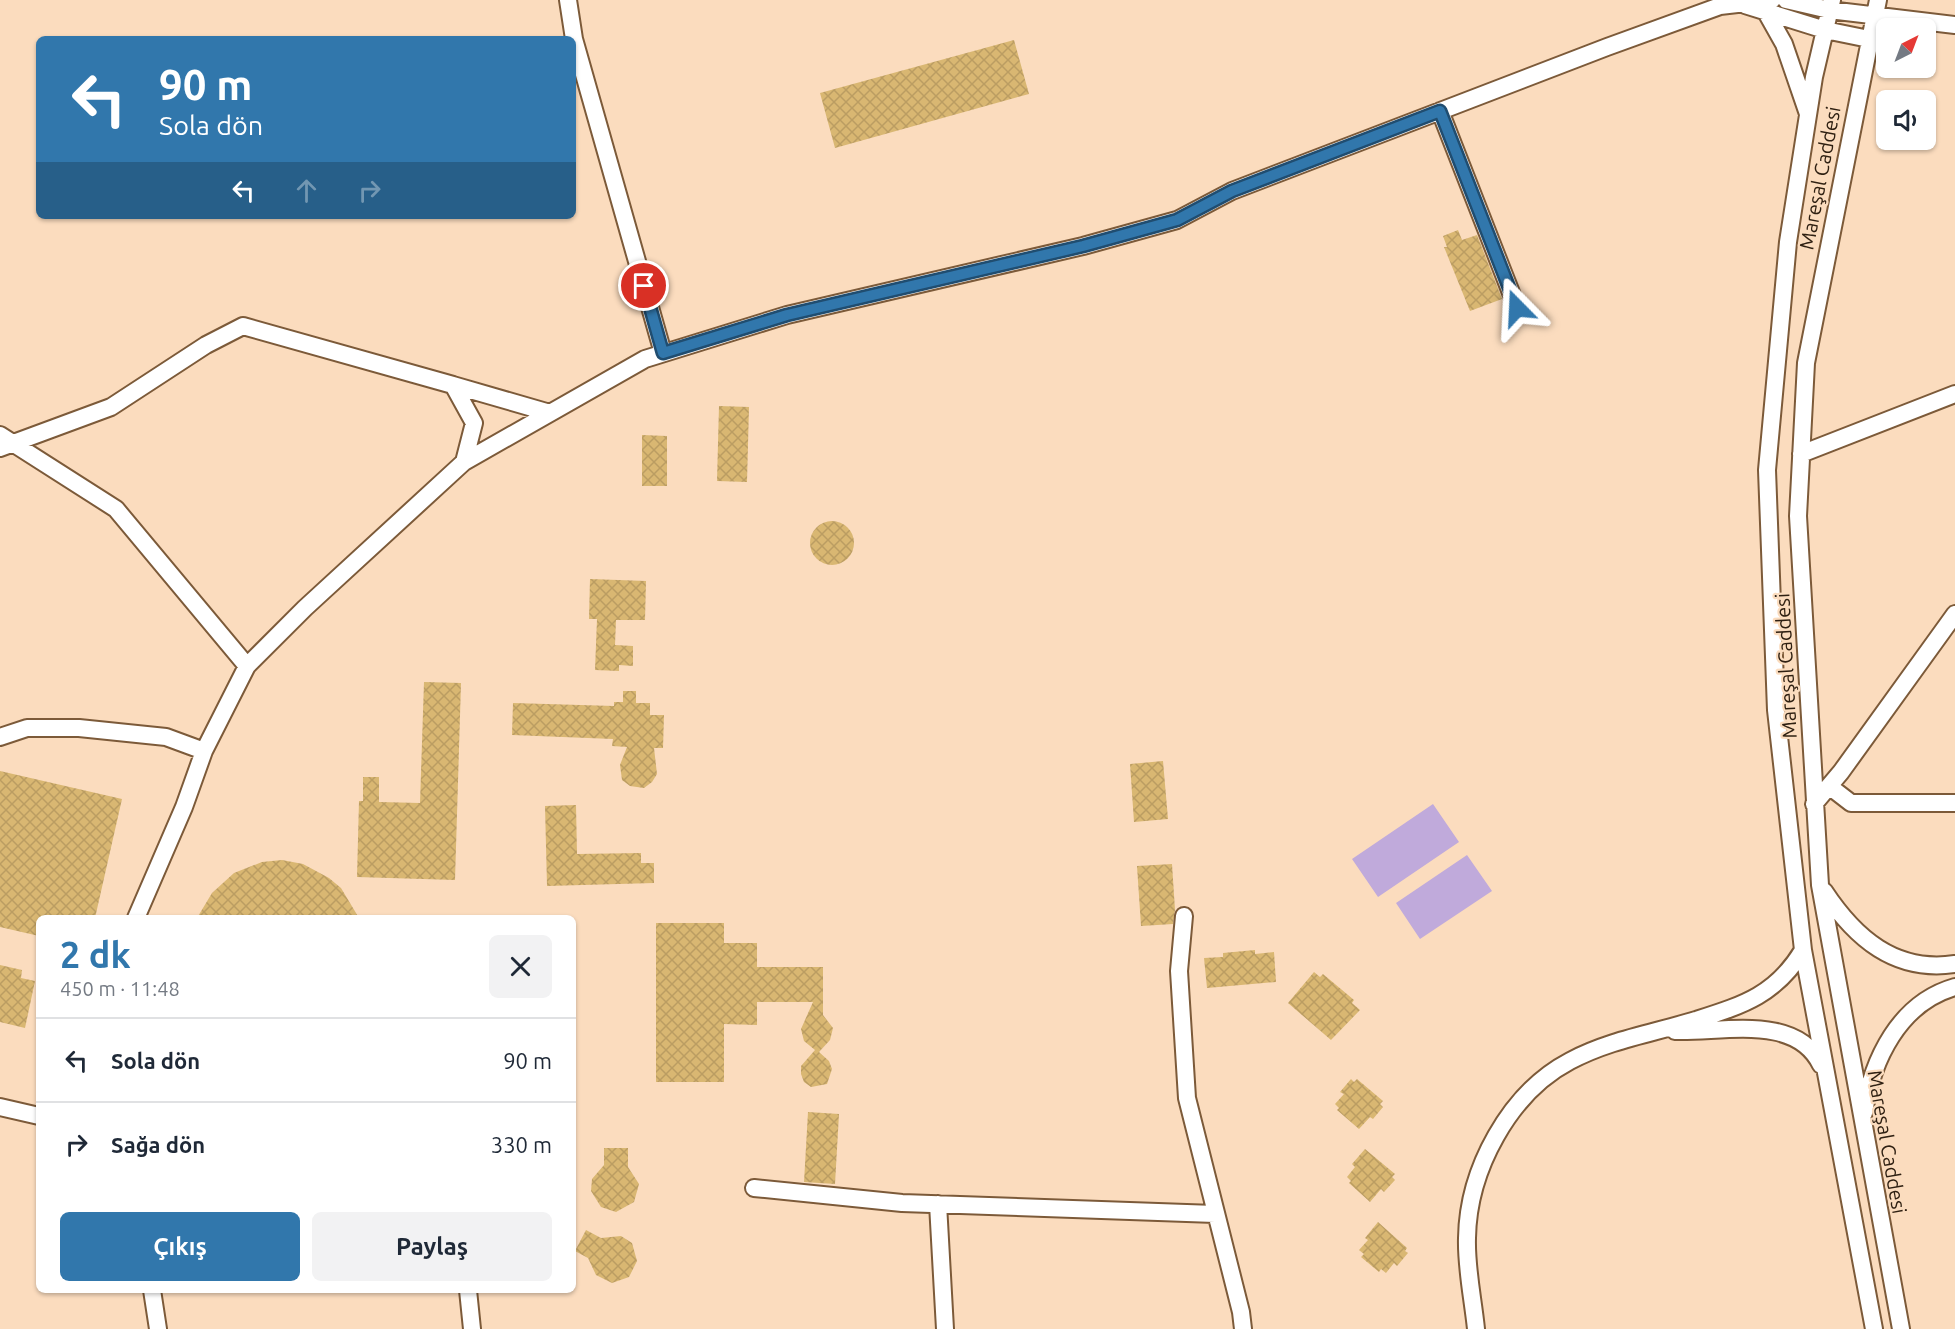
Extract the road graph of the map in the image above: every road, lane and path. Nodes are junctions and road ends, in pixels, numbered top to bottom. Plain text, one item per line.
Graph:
1 (568, 0) edge
2 (1786, 0) edge
3 (1759, 4) edge
4 (1831, 5) edge
5 (1876, 7) edge
6 (1955, 25) edge
7 (1825, 30) junction
8 (574, 36) edge
9 (1869, 39) junction
10 (576, 46) edge
11 (1440, 111) junction
12 (1808, 114) junction
13 (1517, 308) dead end
14 (663, 353) junction
15 (453, 385) junction
16 (1955, 394) edge
17 (550, 413) junction
18 (5, 443) edge
19 (1801, 454) junction
20 (464, 462) junction
21 (1955, 614) edge
22 (247, 666) junction
23 (0, 737) edge
24 (204, 751) junction
25 (1830, 786) junction
26 (1955, 803) edge
27 (1814, 804) junction
28 (1820, 885) junction
29 (137, 915) edge
30 (1184, 916) dead end
31 (1803, 950) junction
32 (1955, 964) edge
33 (1955, 987) edge
34 (1662, 1031) junction
35 (1827, 1078) junction
36 (0, 1107) edge
37 (36, 1115) edge
38 (1862, 1123) junction
39 (754, 1188) dead end
40 (938, 1204) junction
41 (1215, 1214) junction
42 (152, 1293) edge
43 (468, 1293) edge
44 (158, 1329) edge
45 (472, 1329) edge
46 (945, 1329) edge
47 (1243, 1329) edge
48 (1476, 1329) edge
49 (1874, 1329) edge
50 (1901, 1329) edge

1 - 8 street
2 - 4 street
3 - 7 street
3 - 11 street
3 - 12 street
4 - 5 street
4 - 7 street, Mareşal Caddesi
5 - 6 street
5 - 9 street, Mareşal Caddesi
7 - 9 street
7 - 12 street, Mareşal Caddesi
9 - 19 street, Mareşal Caddesi
10 - 14 street
11 - 13 street
11 - 14 street
12 - 31 street, Mareşal Caddesi
14 - 17 street
15 - 17 street
15 - 18 street
15 - 20 street
16 - 19 street
17 - 20 street
18 - 22 street
19 - 27 street, Mareşal Caddesi
20 - 22 street
21 - 25 street
22 - 24 street
23 - 24 street
24 - 29 street
25 - 26 street
25 - 27 street
27 - 28 street, Mareşal Caddesi
28 - 32 street
28 - 38 street, Mareşal Caddesi
30 - 41 street
31 - 34 street
31 - 35 street, Mareşal Caddesi
33 - 38 street
34 - 35 street
34 - 48 street
35 - 49 street, Mareşal Caddesi
36 - 37 street
38 - 50 street, Mareşal Caddesi
39 - 40 street
40 - 41 street
40 - 46 street
41 - 47 street
42 - 44 street
43 - 45 street

